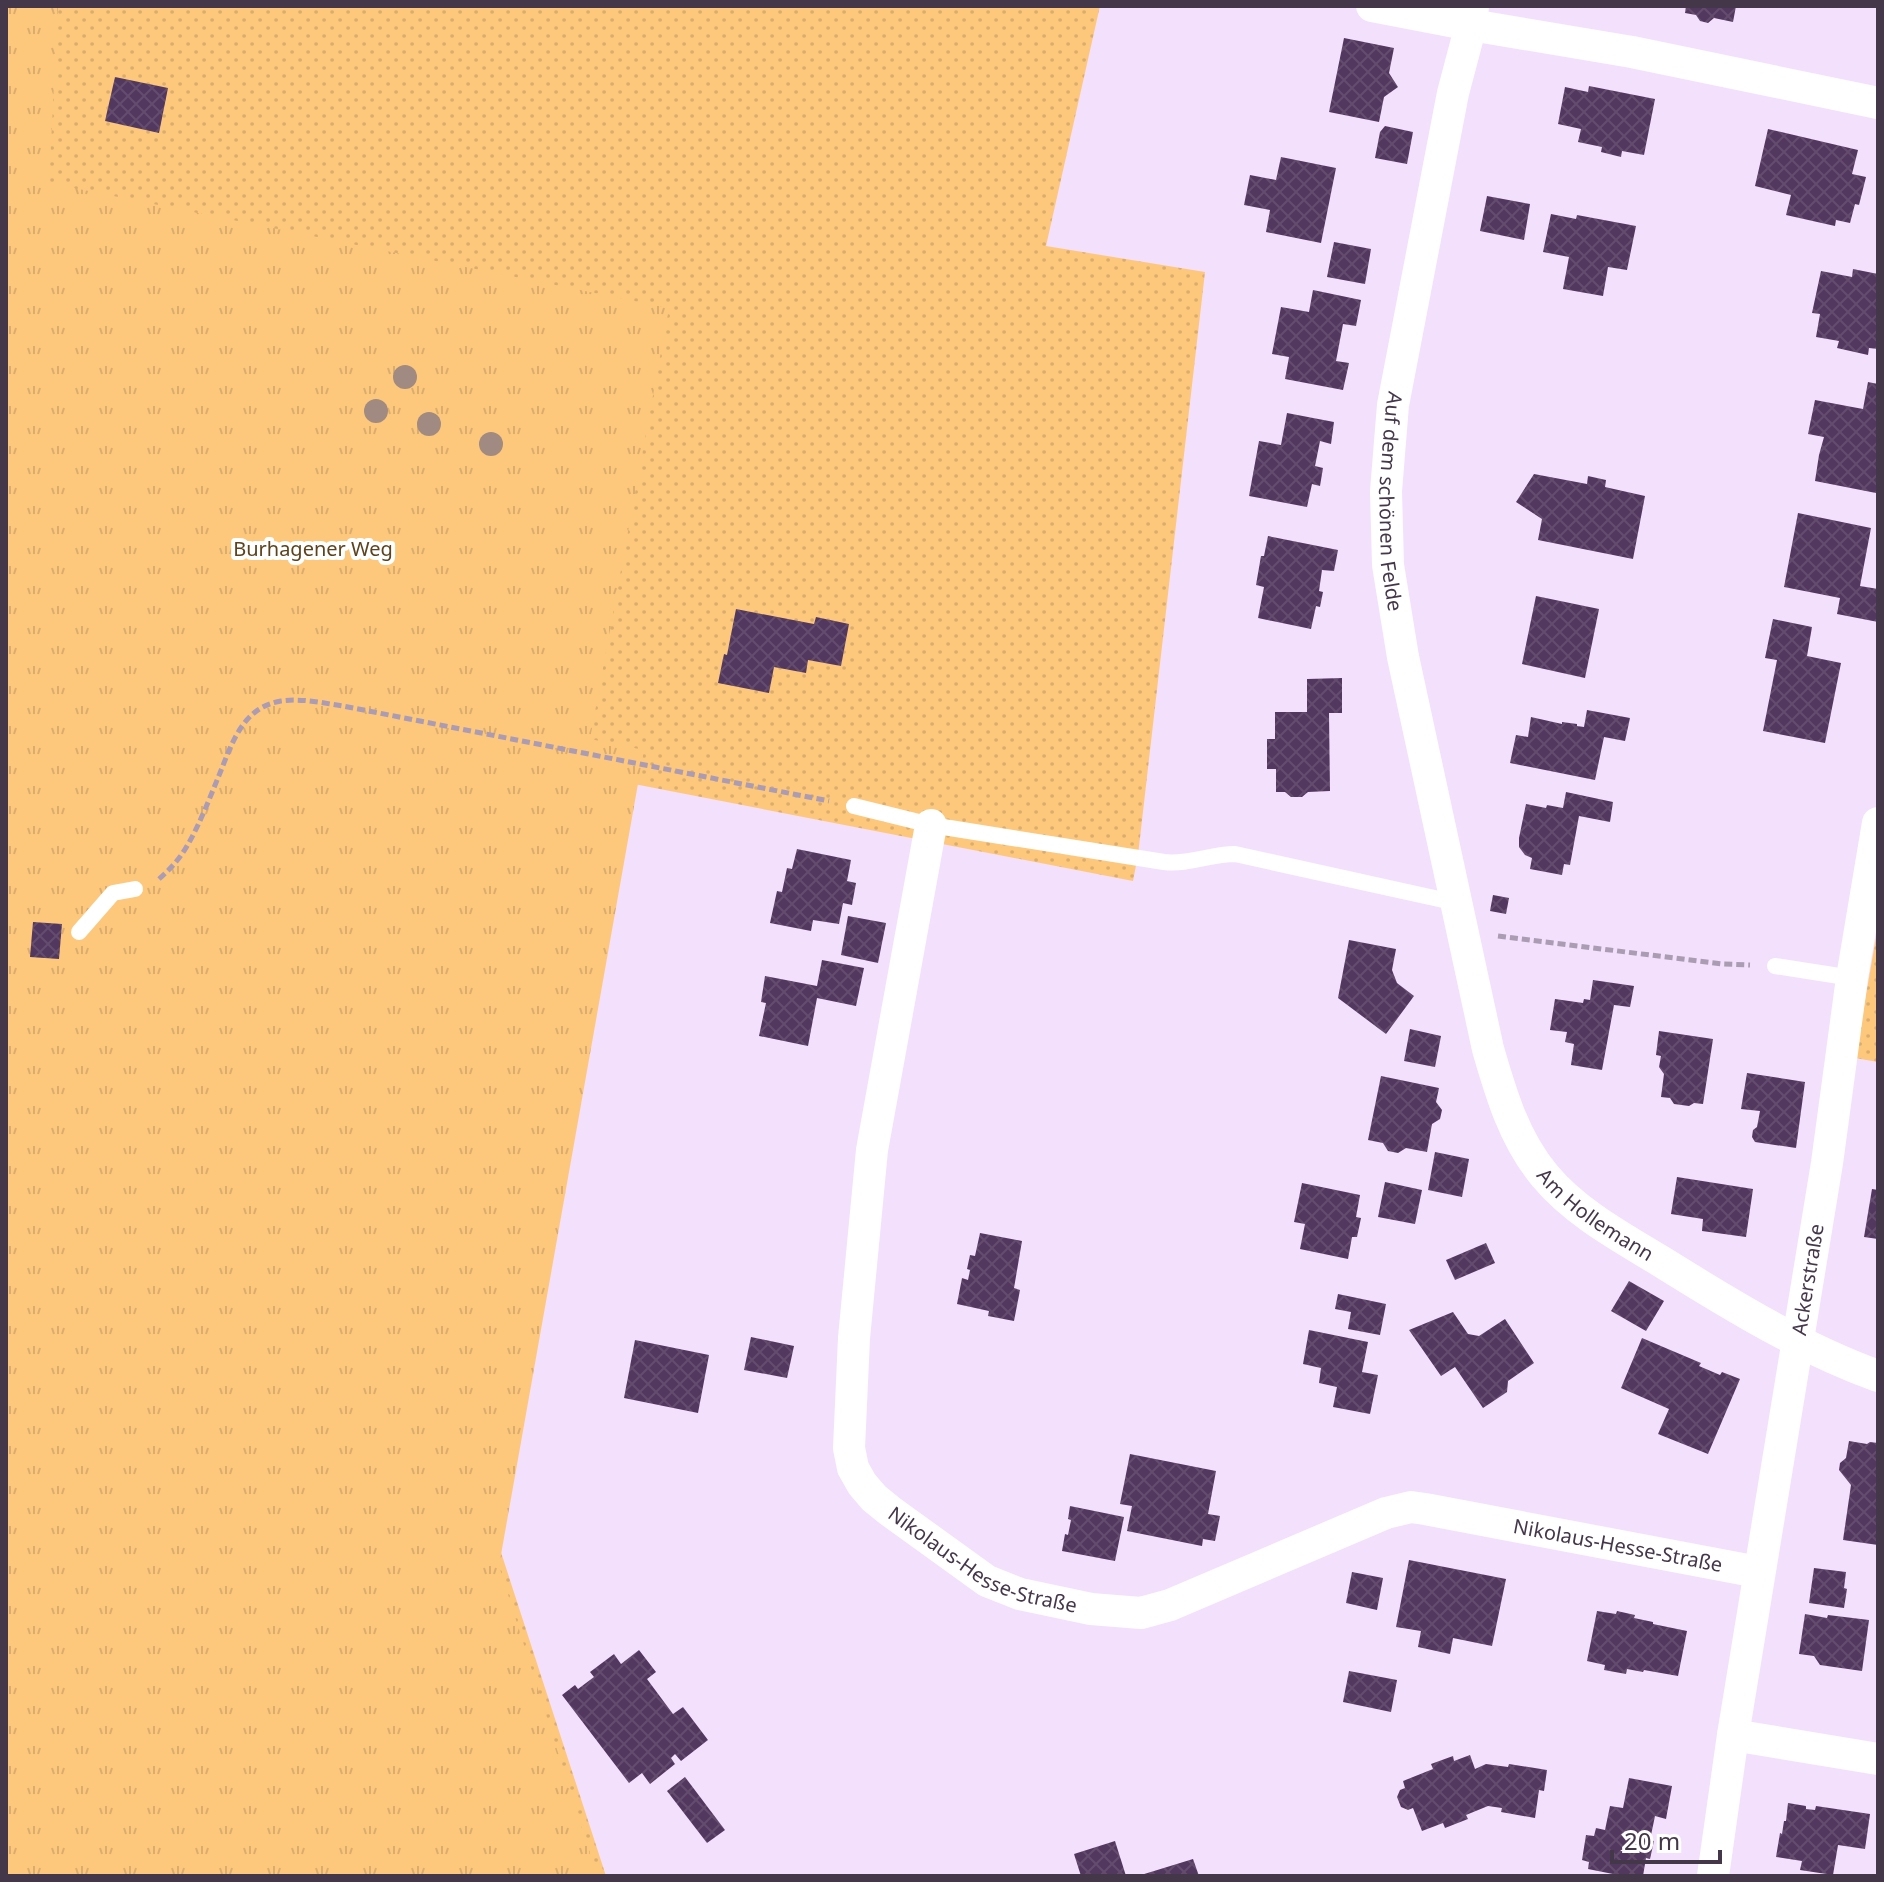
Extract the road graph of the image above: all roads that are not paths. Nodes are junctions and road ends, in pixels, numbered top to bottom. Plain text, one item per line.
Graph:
1 (1372, 6) edge
2 (1472, 16) edge
3 (1878, 103) edge
4 (854, 806) road end
5 (1878, 823) edge
6 (931, 825) junction
7 (135, 889) road end
8 (1460, 917) junction
9 (79, 932) dead end
10 (1775, 966) road end
11 (1852, 978) junction
12 (1797, 1342) junction
13 (1878, 1376) edge
14 (1758, 1572) junction
15 (1733, 1735) junction
16 (1878, 1759) edge
17 (1713, 1876) edge

1 - 2 street
2 - 3 street
2 - 8 street, Auf dem schönen Felde
4 - 6 lane
5 - 11 street, Ackerstraße
6 - 8 lane
6 - 14 street, Nikolaus-Hesse-Straße
7 - 9 lane
8 - 12 street, Am Hollemann
10 - 11 lane
11 - 12 street, Ackerstraße
12 - 13 street, Am Hollemann
12 - 14 street, Ackerstraße
14 - 15 street, Ackerstraße
15 - 16 street
15 - 17 street, Ackerstraße

